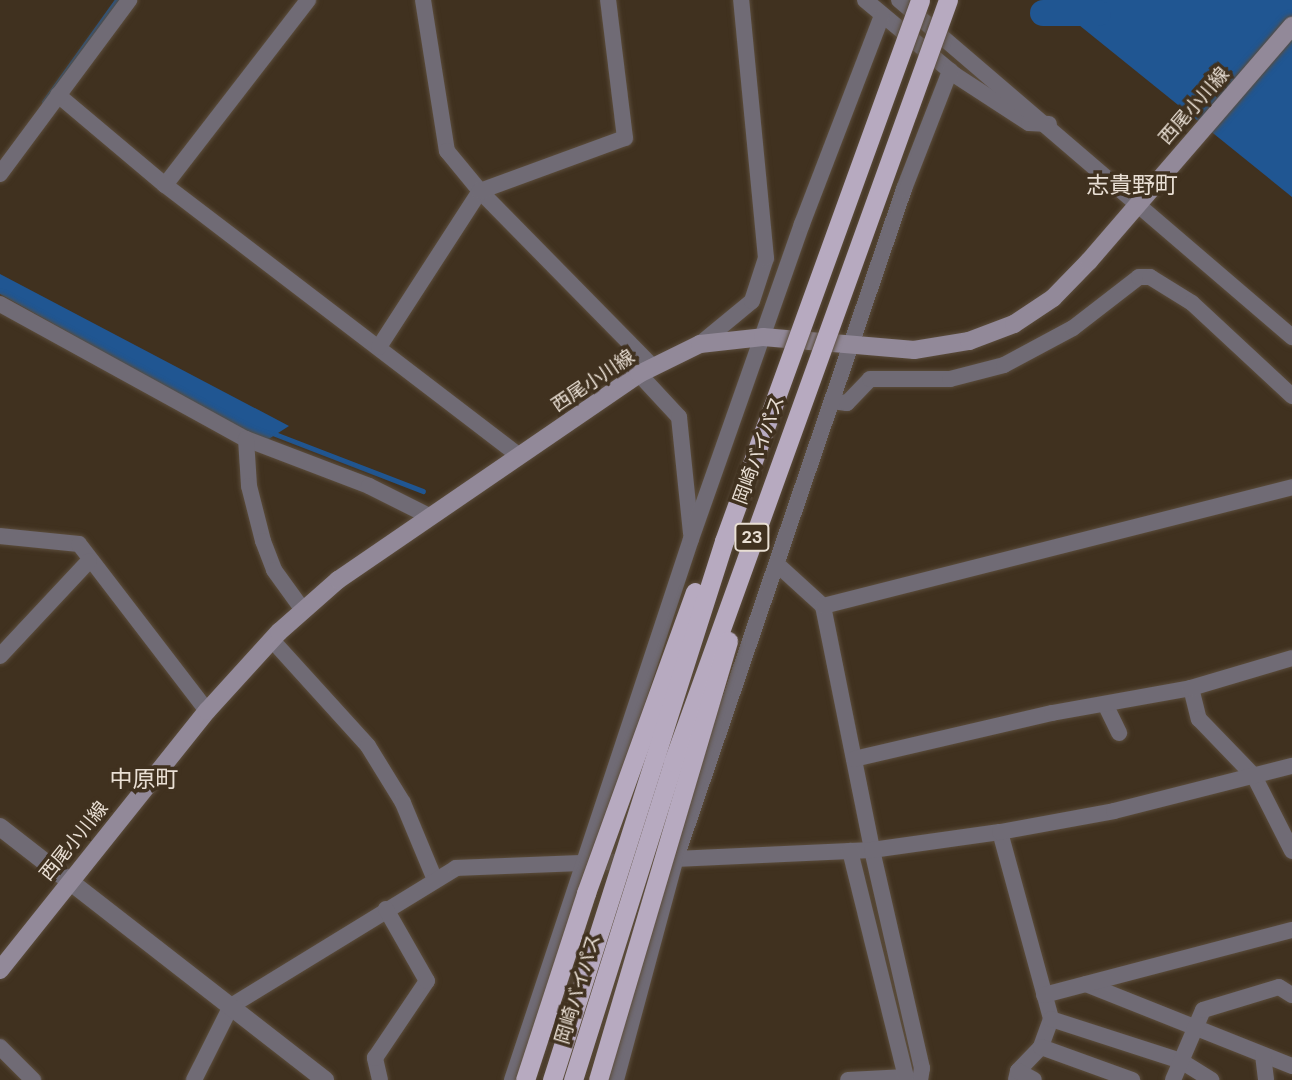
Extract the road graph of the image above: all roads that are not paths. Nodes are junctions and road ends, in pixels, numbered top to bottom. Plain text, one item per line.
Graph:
1 (129, 0) edge
2 (308, 0) edge
3 (424, 0) edge
4 (608, 0) edge
5 (741, 0) edge
6 (865, 0) edge
7 (899, 0) edge
8 (920, 0) edge
9 (948, 0) edge
10 (881, 18) junction
11 (1292, 26) edge
12 (950, 71) junction
13 (58, 95) junction
14 (1049, 124) junction
15 (0, 174) edge
16 (165, 185) junction
17 (480, 191) junction
18 (1139, 200) junction
19 (0, 304) edge
20 (1255, 306) junction
21 (763, 337) junction
22 (1292, 337) edge
23 (700, 344) junction
24 (849, 346) junction
25 (379, 347) junction
26 (1292, 351) edge
27 (646, 371) junction
28 (1292, 396) edge
29 (832, 401) junction
30 (246, 439) junction
31 (519, 456) junction
32 (1292, 487) edge
33 (429, 516) junction
34 (0, 536) edge
35 (691, 539) junction
36 (724, 541) junction
37 (89, 561) junction
38 (779, 566) junction
39 (730, 599) junction
40 (823, 606) junction
41 (303, 611) junction
42 (272, 640) junction
43 (0, 656) edge
44 (1292, 659) edge
45 (1191, 688) junction
46 (1106, 706) junction
47 (207, 711) junction
48 (1119, 733) dead end
49 (853, 759) junction
50 (1292, 765) edge
51 (1254, 776) junction
52 (0, 827) edge
53 (1000, 832) junction
54 (850, 850) junction
55 (872, 850) junction
56 (1292, 851) edge
57 (676, 858) junction
58 (581, 865) junction
59 (68, 880) junction
60 (435, 880) junction
61 (386, 909) junction
62 (1292, 930) edge
63 (0, 970) edge
64 (1086, 984) junction
65 (1044, 995) junction
66 (1292, 995) edge
67 (231, 1006) junction
68 (1051, 1019) junction
69 (1195, 1027) junction
70 (0, 1047) edge
71 (1041, 1047) junction
72 (1263, 1055) junction
73 (1181, 1061) junction
74 (1292, 1066) edge
75 (1017, 1076) edge
76 (33, 1080) edge
77 (194, 1080) edge
78 (325, 1080) edge
79 (380, 1080) edge
80 (512, 1080) edge
81 (525, 1080) edge
82 (552, 1080) edge
83 (573, 1080) edge
84 (598, 1080) edge
85 (616, 1080) edge
86 (848, 1080) edge
87 (920, 1080) edge
88 (1034, 1080) edge
89 (1132, 1080) edge
90 (1172, 1080) edge
91 (1212, 1080) edge
92 (1266, 1080) edge

1 - 13 street
2 - 16 street
3 - 17 street
4 - 17 street
5 - 23 street
6 - 10 street
7 - 14 street
8 - 36 highway, 岡崎バイパス / 23, bridge
9 - 39 highway, 岡崎バイパス / 23, bridge
10 - 12 street
10 - 21 street
11 - 18 main road, 西尾小川線
12 - 14 street
12 - 24 street
13 - 15 street
13 - 16 street
14 - 18 street
16 - 25 street
17 - 25 street
17 - 27 street
18 - 20 street
18 - 24 main road, 西尾小川線
19 - 30 street
20 - 22 street
20 - 26 street
21 - 23 main road, 西尾小川線
21 - 24 main road, 西尾小川線
21 - 35 street
23 - 27 main road, 西尾小川線
24 - 29 street
25 - 31 street
27 - 31 main road, 西尾小川線
27 - 35 street
28 - 29 street
29 - 38 street
30 - 33 street
30 - 41 street
31 - 33 main road, 西尾小川線
32 - 40 street
33 - 41 main road, 西尾小川線
34 - 37 street
35 - 58 street
36 - 81 highway, 23, bridge
36 - 82 highway, 岡崎バイパス / 23, bridge
37 - 43 street
37 - 47 street
38 - 40 street
38 - 57 street
39 - 83 highway, 岡崎バイパス / 23, bridge
39 - 84 highway, 23, bridge
40 - 49 street
41 - 42 main road, 西尾小川線
42 - 47 main road, 西尾小川線
42 - 60 street
44 - 45 street
45 - 46 street
45 - 51 street
46 - 48 street
46 - 49 street
47 - 59 main road, 西尾小川線
49 - 55 street
50 - 51 street
51 - 53 street
51 - 56 street
52 - 59 street
53 - 55 street
53 - 65 street
54 - 55 street
54 - 57 street
54 - 86 street
55 - 87 street
57 - 58 street
57 - 85 street
58 - 60 street
58 - 80 street
59 - 63 main road, 西尾小川線
59 - 67 street
60 - 61 street
61 - 67 street
61 - 79 street
62 - 64 street
64 - 65 street
64 - 69 street
65 - 68 street
66 - 69 street
67 - 77 street
67 - 78 street
68 - 71 street
68 - 73 street
69 - 72 street
69 - 73 street
70 - 76 street
71 - 75 street
71 - 89 street
72 - 74 street
72 - 92 street
73 - 90 street
73 - 91 street
75 - 88 street

